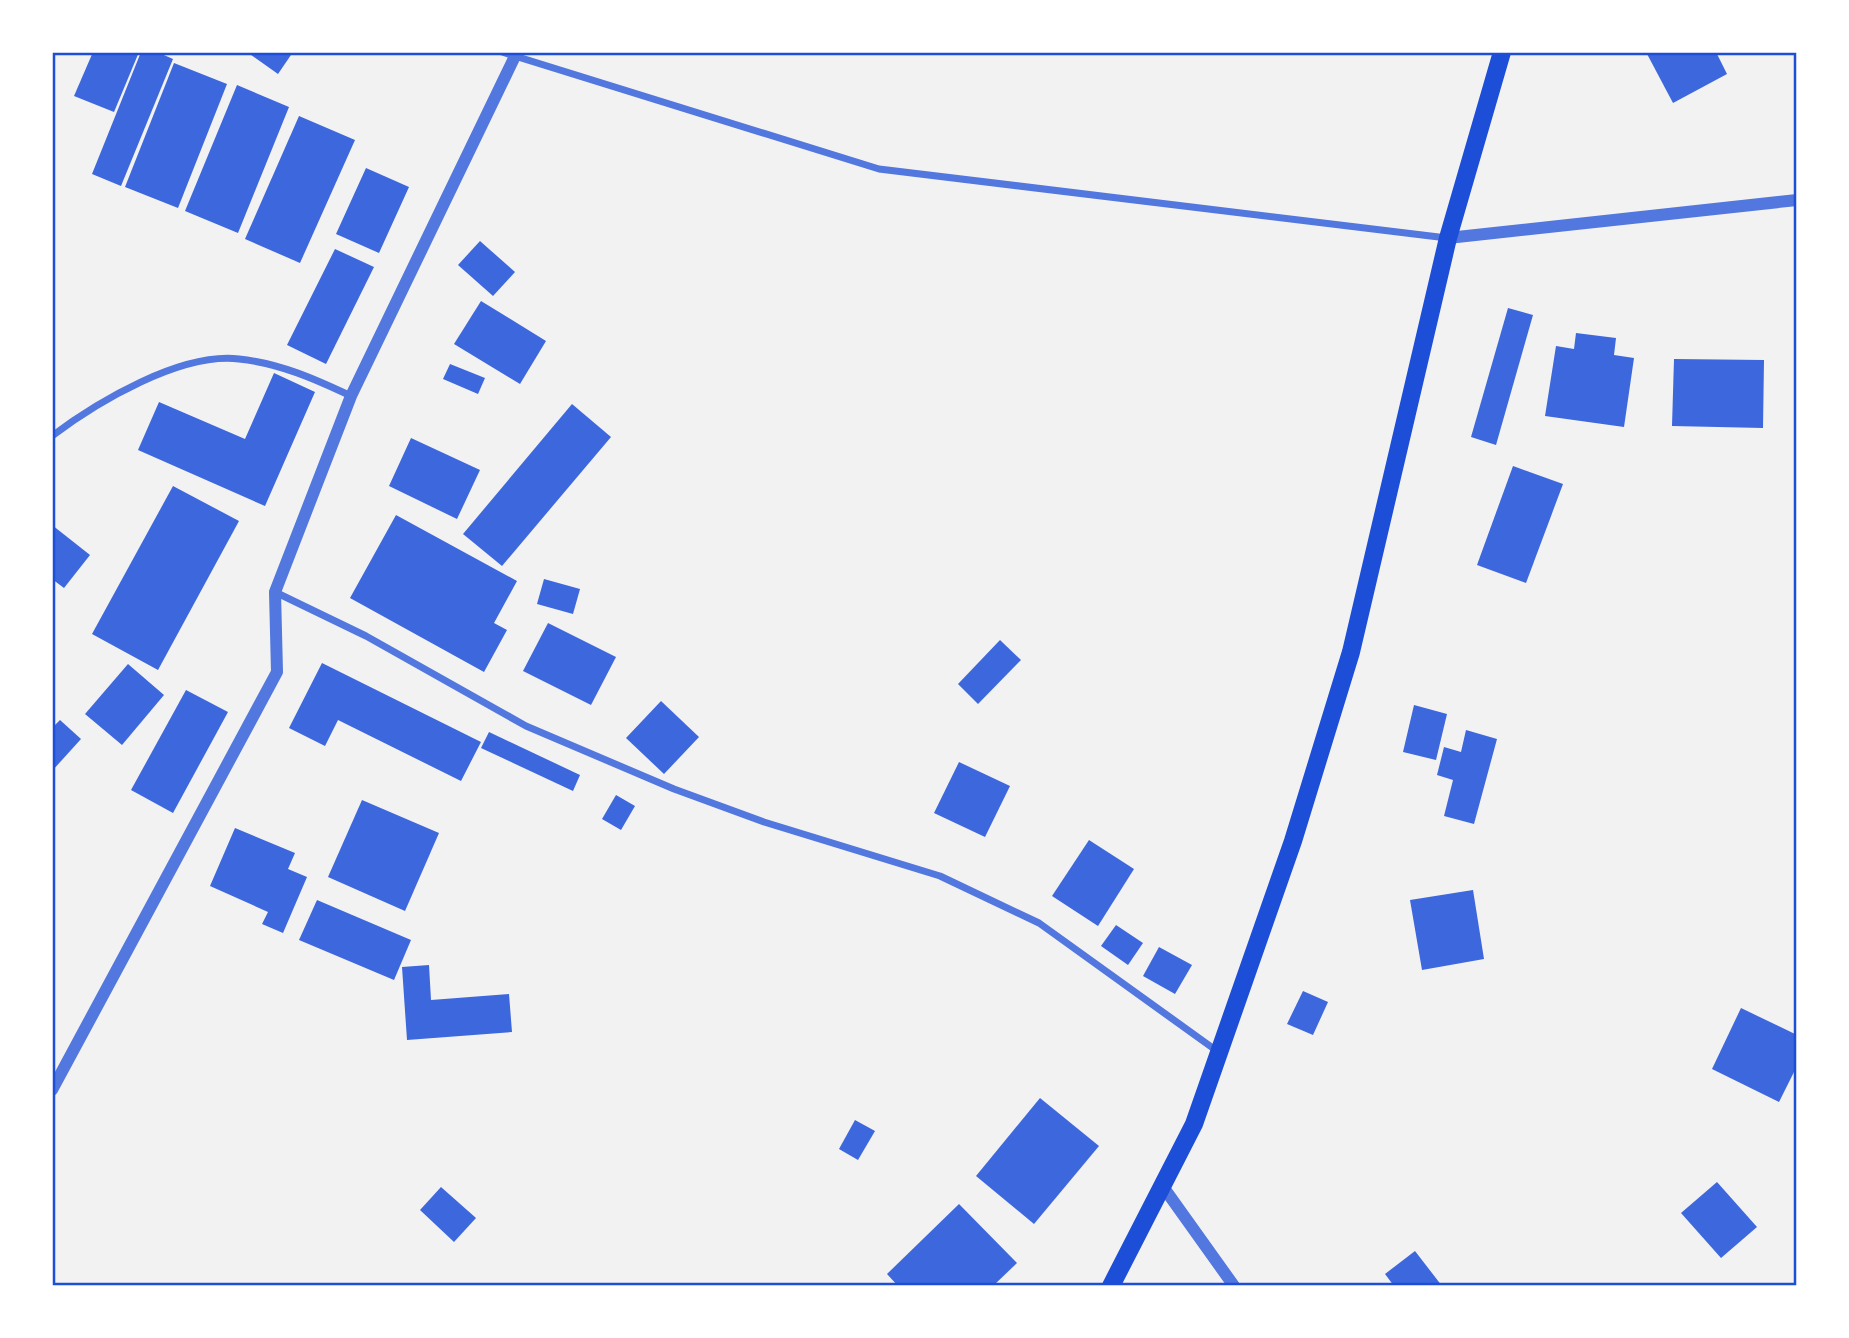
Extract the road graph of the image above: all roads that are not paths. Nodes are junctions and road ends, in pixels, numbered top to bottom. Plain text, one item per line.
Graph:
1 (1502, 52) edge
2 (511, 54) edge
3 (1797, 201) edge
4 (1448, 238) junction
5 (351, 396) junction
6 (52, 436) edge
7 (275, 592) junction
8 (1218, 1051) junction
9 (52, 1090) edge
10 (1164, 1188) junction
11 (1111, 1286) edge
12 (1234, 1286) edge

1 - 4 main road
2 - 4 street
2 - 5 street
3 - 4 street
4 - 8 main road
5 - 6 street
5 - 7 street
7 - 8 street
7 - 9 street
8 - 10 main road
10 - 11 main road
10 - 12 street

